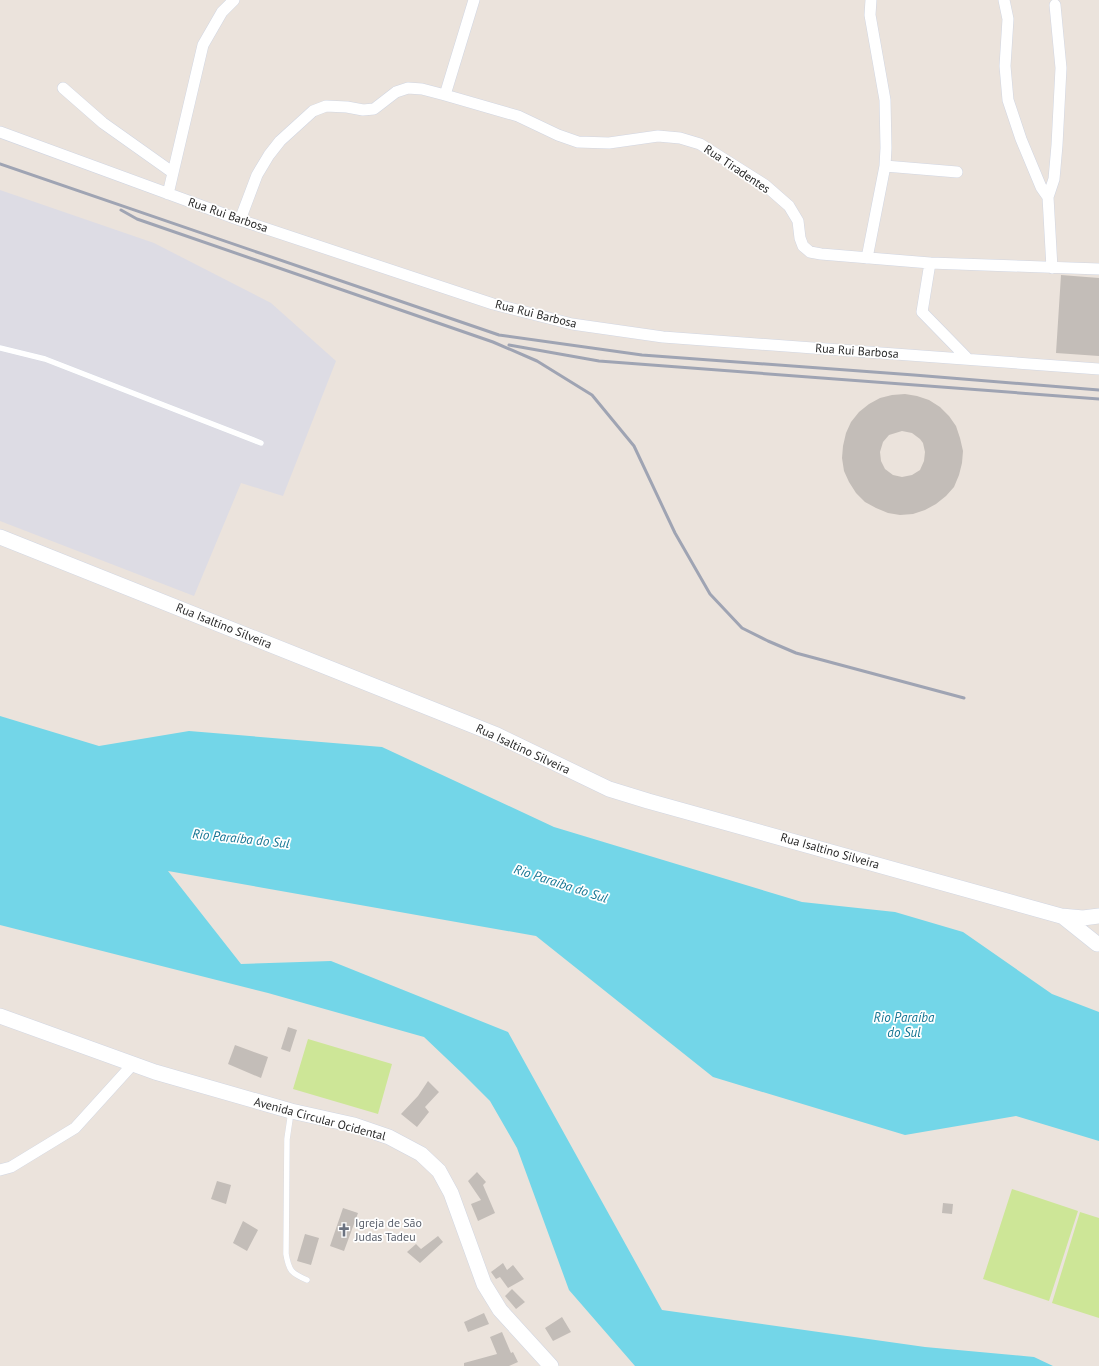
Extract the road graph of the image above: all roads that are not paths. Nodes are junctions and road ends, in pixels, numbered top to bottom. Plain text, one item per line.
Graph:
1 (234, 0) edge
2 (474, 0) edge
3 (871, 0) edge
4 (1004, 0) edge
5 (1055, 5) dead end
6 (63, 88) dead end
7 (444, 95) junction
8 (0, 132) edge
9 (885, 166) junction
10 (172, 172) junction
11 (957, 172) dead end
12 (168, 194) junction
13 (1048, 197) junction
14 (240, 220) junction
15 (867, 258) junction
16 (930, 263) junction
17 (1052, 268) junction
18 (1099, 269) edge
19 (0, 348) edge
20 (967, 358) junction
21 (1099, 369) edge
22 (261, 443) dead end
23 (0, 537) edge
24 (1061, 916) junction
25 (1099, 916) edge
26 (1099, 924) edge
27 (1098, 946) edge
28 (0, 1016) edge
29 (134, 1064) junction
30 (291, 1111) junction
31 (0, 1170) edge
32 (307, 1280) dead end
33 (551, 1366) edge

1 - 10 street
2 - 7 street
3 - 9 street
4 - 13 street
5 - 13 street
6 - 10 street
7 - 14 street, Rua Tiradentes
7 - 15 street, Rua Tiradentes
8 - 12 street, Rua Rui Barbosa
9 - 11 street
9 - 15 street
10 - 12 street
12 - 14 street, Rua Rui Barbosa
13 - 17 street
14 - 20 street, Rua Rui Barbosa
15 - 16 street, Rua Tiradentes
16 - 17 street, Rua Tiradentes
16 - 20 street
17 - 18 street, Rua Tiradentes
19 - 22 lane
20 - 21 street, Rua Rui Barbosa
23 - 24 main road, Rua Isaltino Silveira
24 - 25 main road
24 - 27 main road
26 - 27 main road
28 - 29 main road, Avenida Circular Ocidental
29 - 30 main road, Avenida Circular Ocidental
29 - 31 street
30 - 32 lane
30 - 33 main road, Avenida Circular Ocidental

